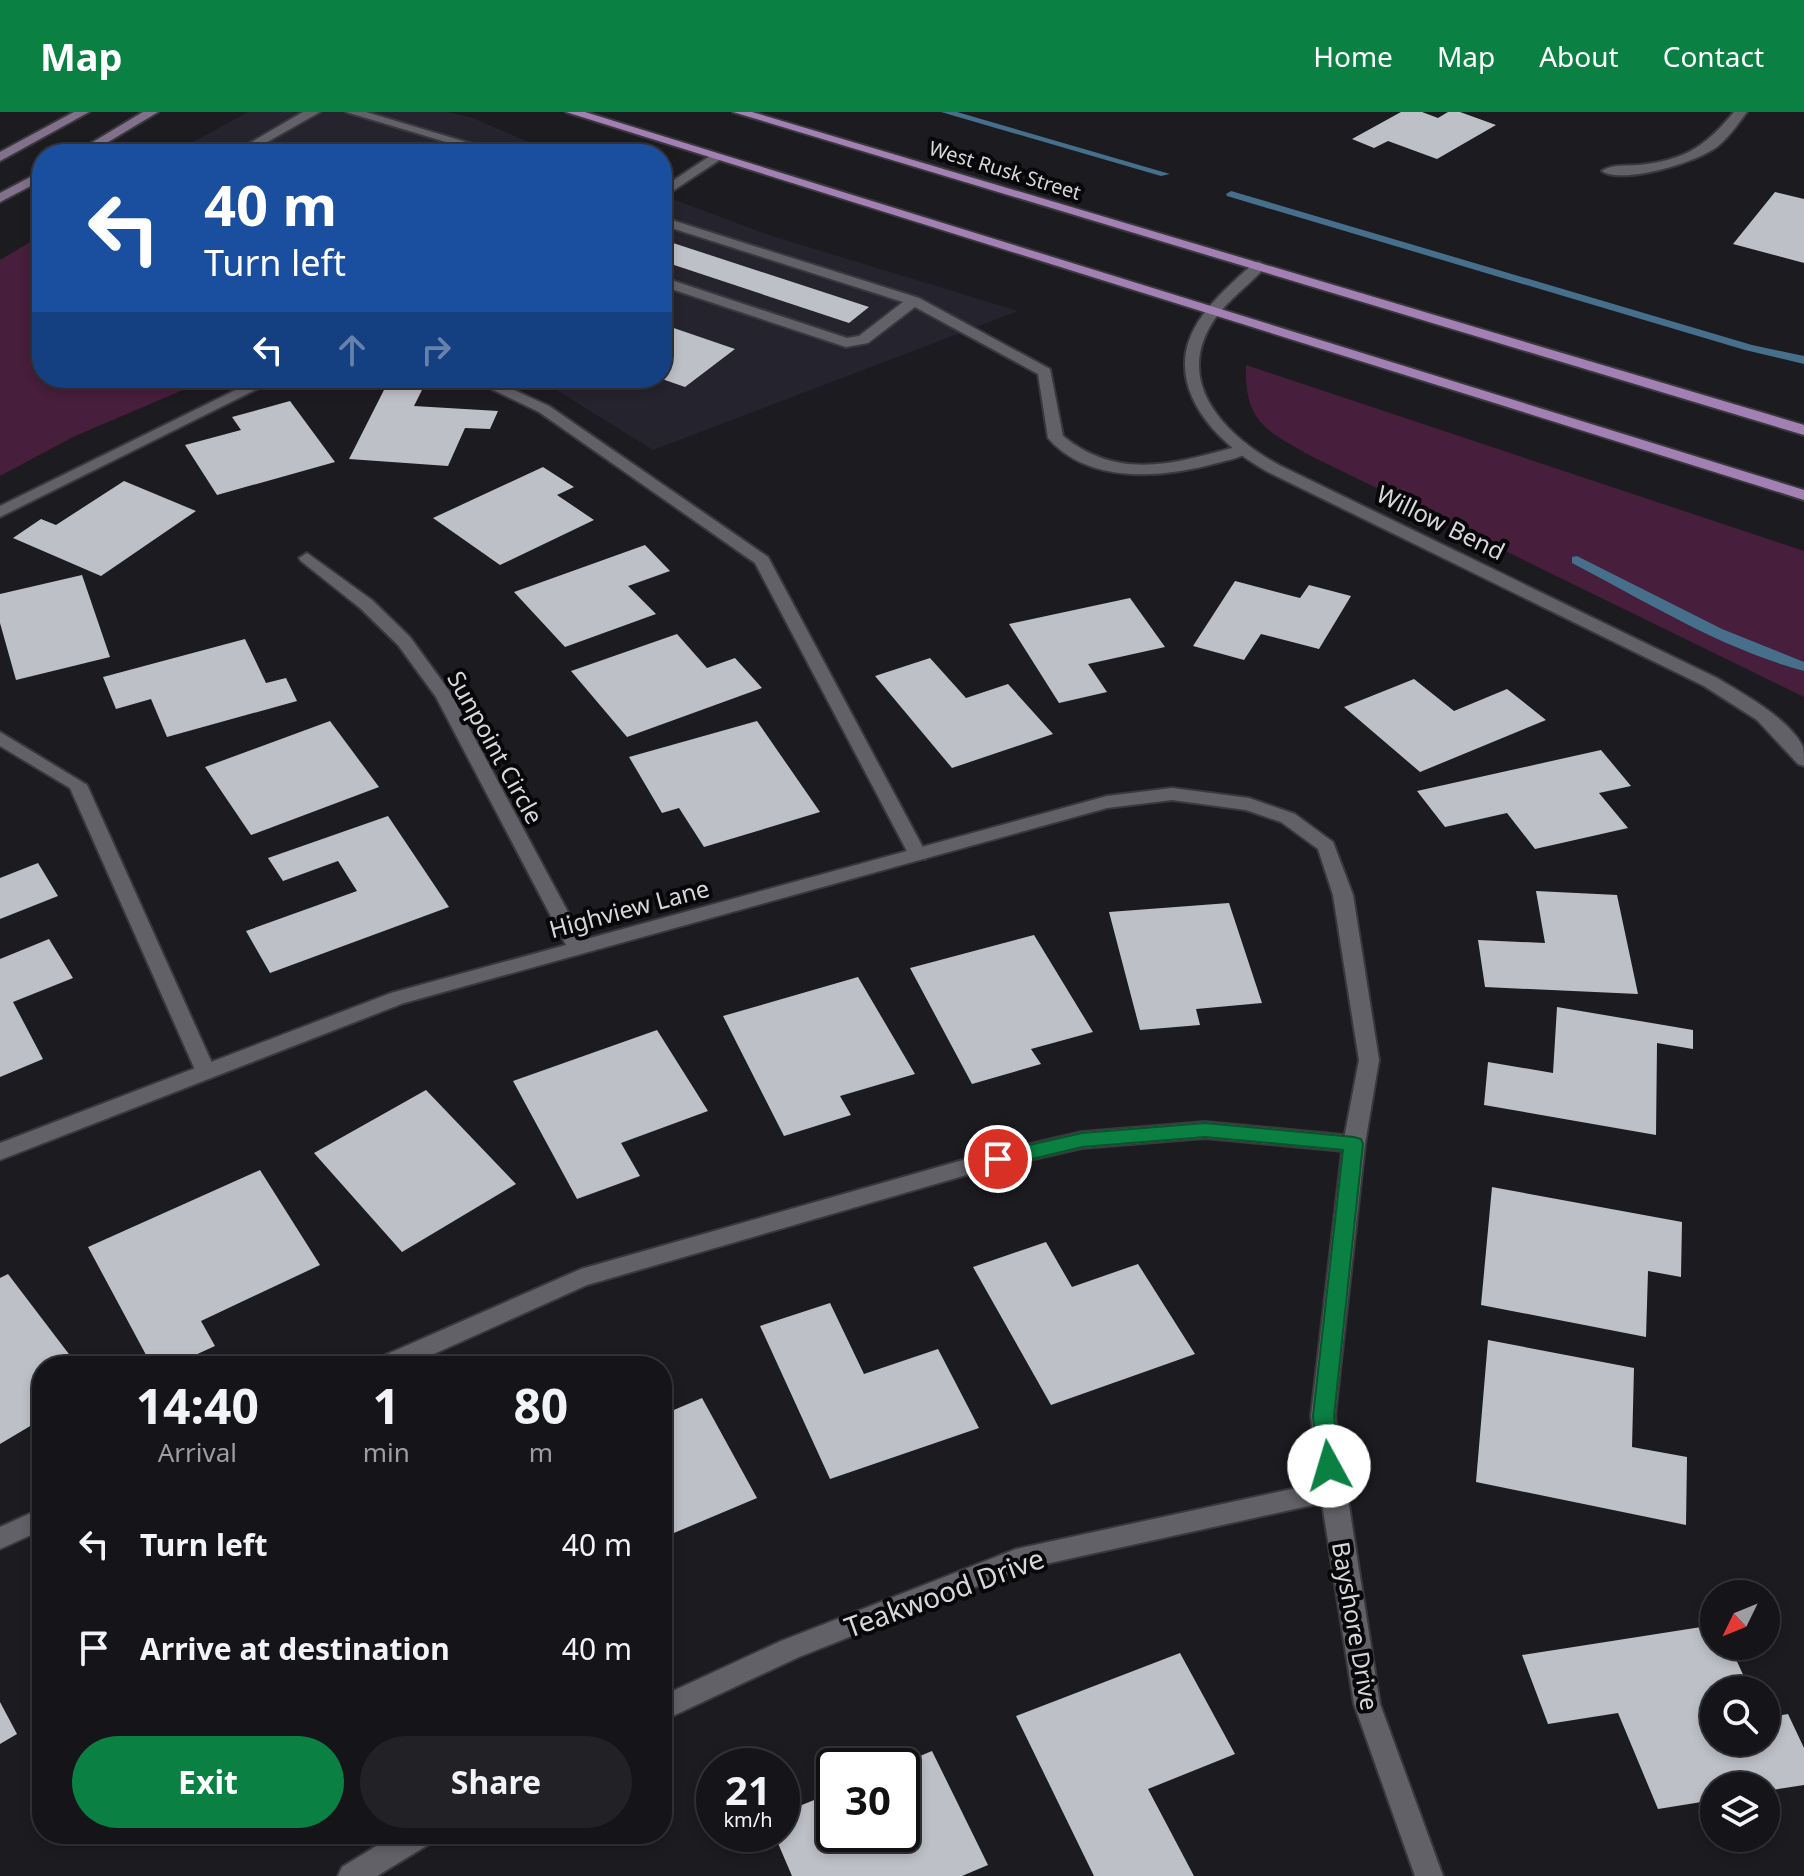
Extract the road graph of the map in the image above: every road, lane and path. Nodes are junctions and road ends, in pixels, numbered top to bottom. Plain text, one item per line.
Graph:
1 (83, 112) edge
2 (152, 112) edge
3 (314, 112) edge
4 (352, 112) edge
5 (572, 112) edge
6 (739, 112) edge
7 (1741, 112) edge
8 (96, 144) edge
9 (254, 144) edge
10 (465, 144) edge
11 (0, 157) edge
12 (718, 157) junction
13 (1609, 171) dead end
14 (32, 180) edge
15 (672, 187) edge
16 (0, 198) edge
17 (672, 224) edge
18 (1259, 266) junction
19 (672, 284) edge
20 (914, 301) junction
21 (1213, 310) junction
22 (252, 388) edge
23 (498, 388) edge
24 (1804, 430) edge
25 (1243, 450) junction
26 (1804, 495) edge
27 (0, 512) edge
28 (307, 558) dead end
29 (0, 738) edge
30 (1804, 760) edge
31 (1288, 818) joint
32 (918, 855) junction
33 (578, 949) junction
34 (206, 1072) junction
35 (1354, 1144) junction
36 (0, 1152) edge
37 (406, 1356) edge
38 (1332, 1490) junction
39 (32, 1524) edge
40 (0, 1538) edge
41 (672, 1704) edge
42 (405, 1844) edge
43 (352, 1876) edge
44 (1429, 1876) edge

1 - 11 main road
2 - 8 main road
3 - 9 street
4 - 10 street
5 - 12 main road
6 - 18 main road, West Rusk Street
7 - 13 street
12 - 15 street
12 - 21 main road
14 - 16 main road
17 - 20 street
18 - 21 street, Willow Bend
18 - 24 main road, West Rusk Street
19 - 20 street
20 - 25 street
21 - 25 street, Willow Bend
21 - 26 main road
22 - 27 street
23 - 32 street
25 - 30 street, Willow Bend
28 - 33 street, Sunpoint Circle
29 - 34 street
31 - 32 street, Highview Lane
31 - 35 street, Bayshore Drive
32 - 33 street, Highview Lane
33 - 34 street, Highview Lane
34 - 36 street, Highview Lane
35 - 37 street
35 - 38 street, Bayshore Drive
38 - 41 street, Teakwood Drive
38 - 44 street, Bayshore Drive
39 - 40 street
42 - 43 street

